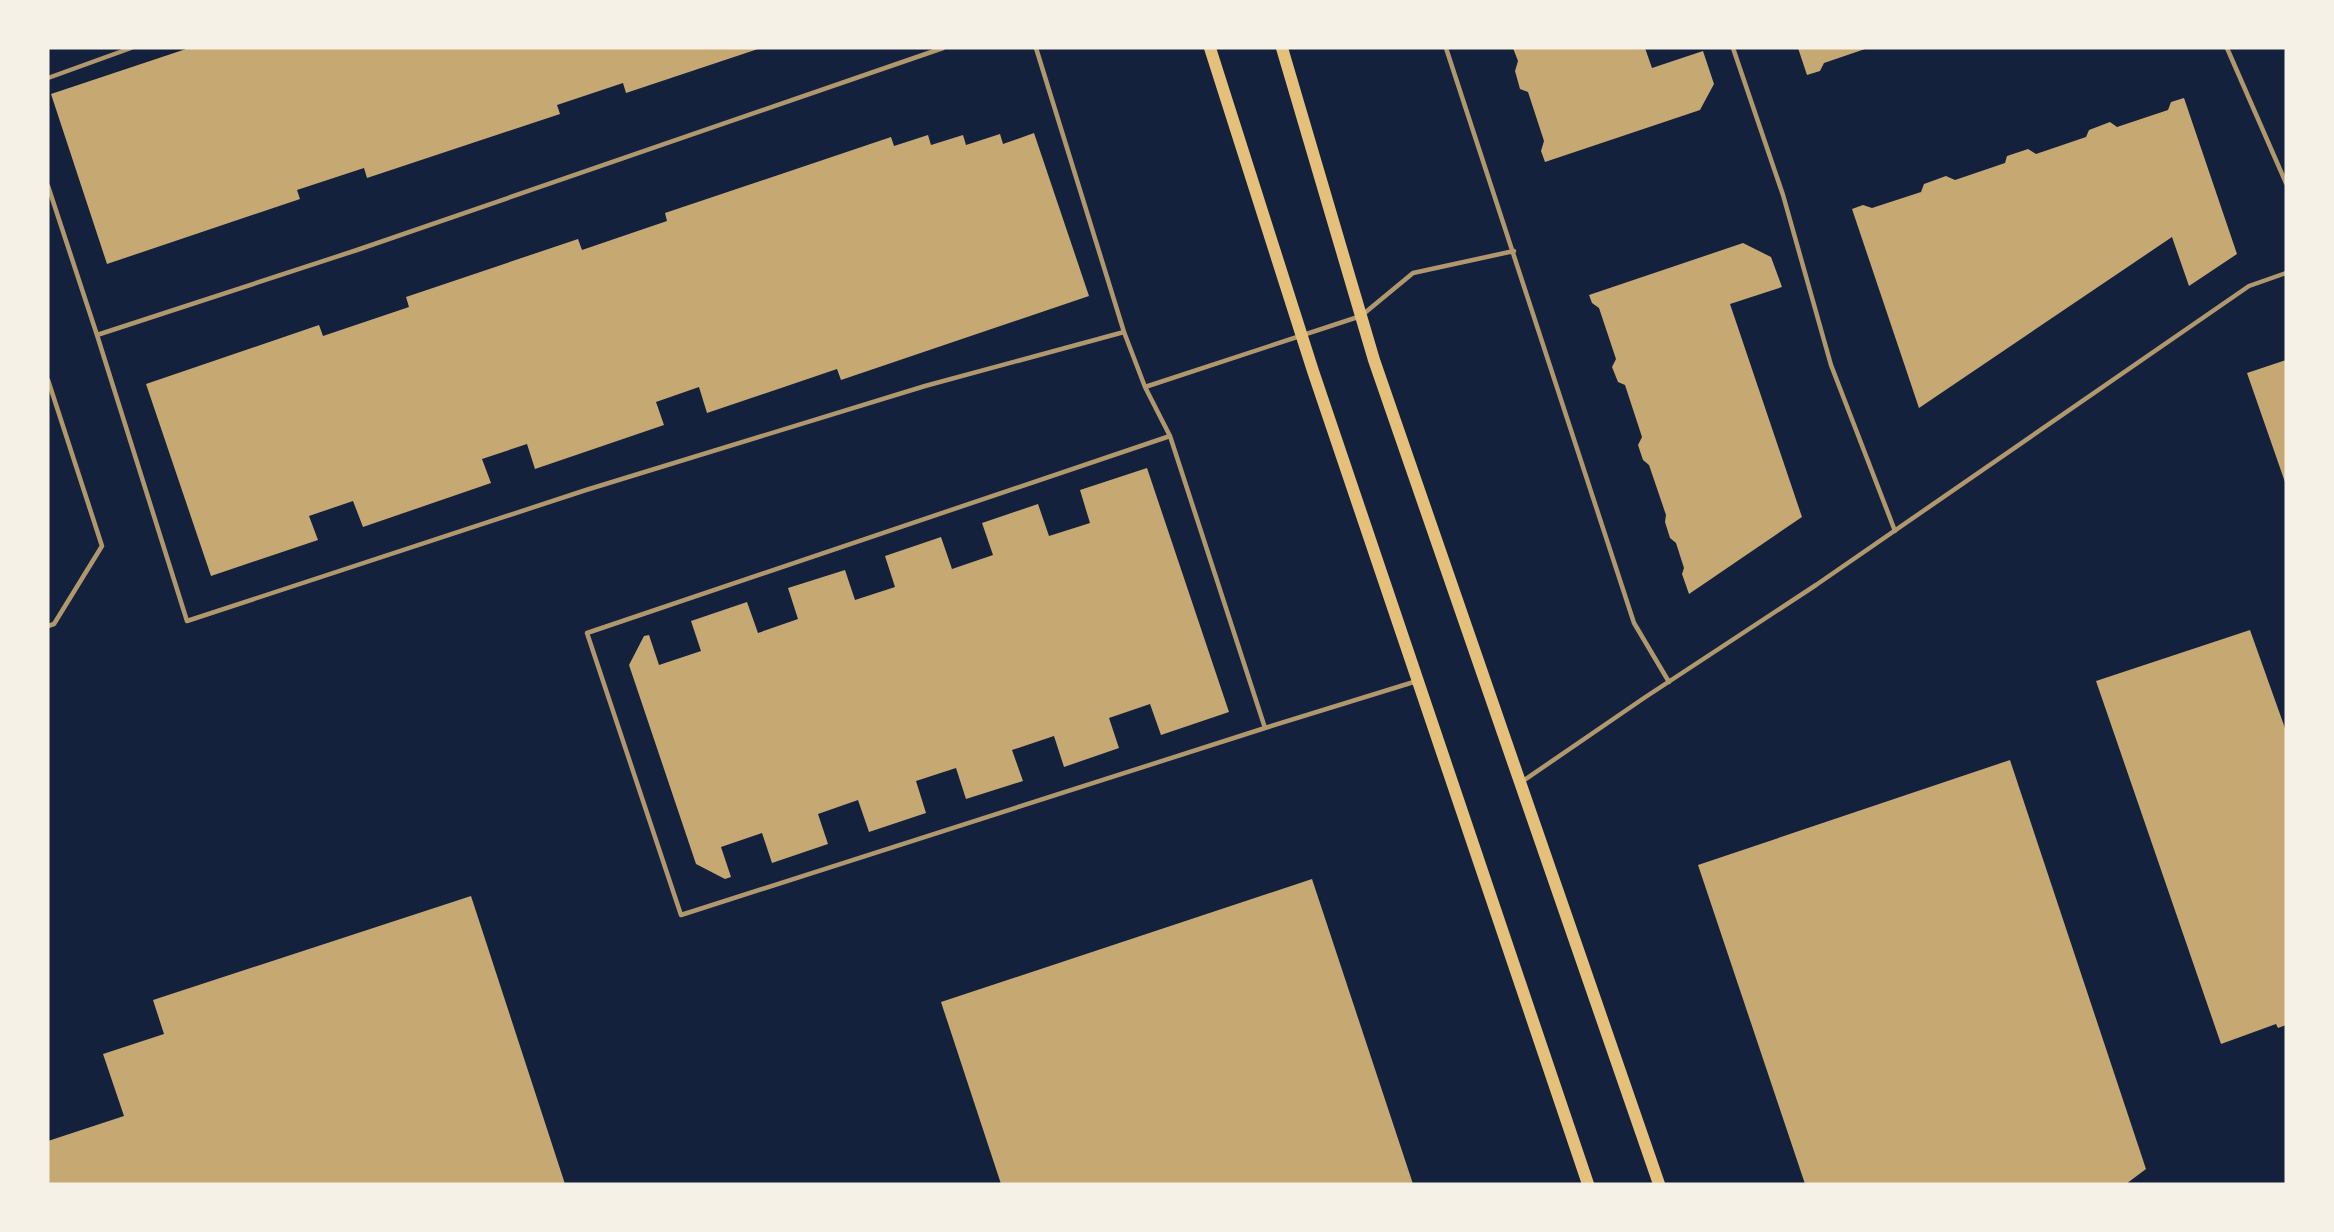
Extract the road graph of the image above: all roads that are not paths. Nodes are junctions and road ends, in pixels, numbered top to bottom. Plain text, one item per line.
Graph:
1 (131, 48) edge
2 (943, 48) edge
3 (1036, 48) edge
4 (1210, 48) edge
5 (1282, 48) edge
6 (1446, 48) edge
7 (1733, 48) edge
8 (2227, 48) edge
9 (48, 78) edge
10 (2286, 183) edge
11 (48, 186) edge
12 (1514, 251) junction
13 (2286, 273) edge
14 (1361, 316) junction
15 (1124, 332) junction
16 (98, 335) junction
17 (1302, 335) junction
18 (48, 380) edge
19 (1145, 387) junction
20 (1170, 436) junction
21 (1895, 531) junction
22 (48, 626) edge
23 (1417, 681) junction
24 (1669, 682) junction
25 (1265, 728) junction
26 (1520, 783) junction
27 (1588, 1184) edge
28 (1659, 1184) edge

1 - 9 lane
2 - 16 lane
3 - 15 lane
4 - 17 main road
5 - 14 main road
6 - 12 lane
7 - 21 lane
8 - 10 lane
11 - 16 lane
12 - 14 lane
12 - 24 lane
13 - 21 lane
14 - 17 lane
14 - 26 main road
15 - 16 lane
15 - 19 lane
17 - 19 lane
17 - 23 main road
18 - 22 lane
19 - 20 lane
20 - 25 lane
20 - 25 lane
21 - 24 lane
23 - 25 lane
23 - 27 main road
24 - 26 lane
26 - 28 main road

